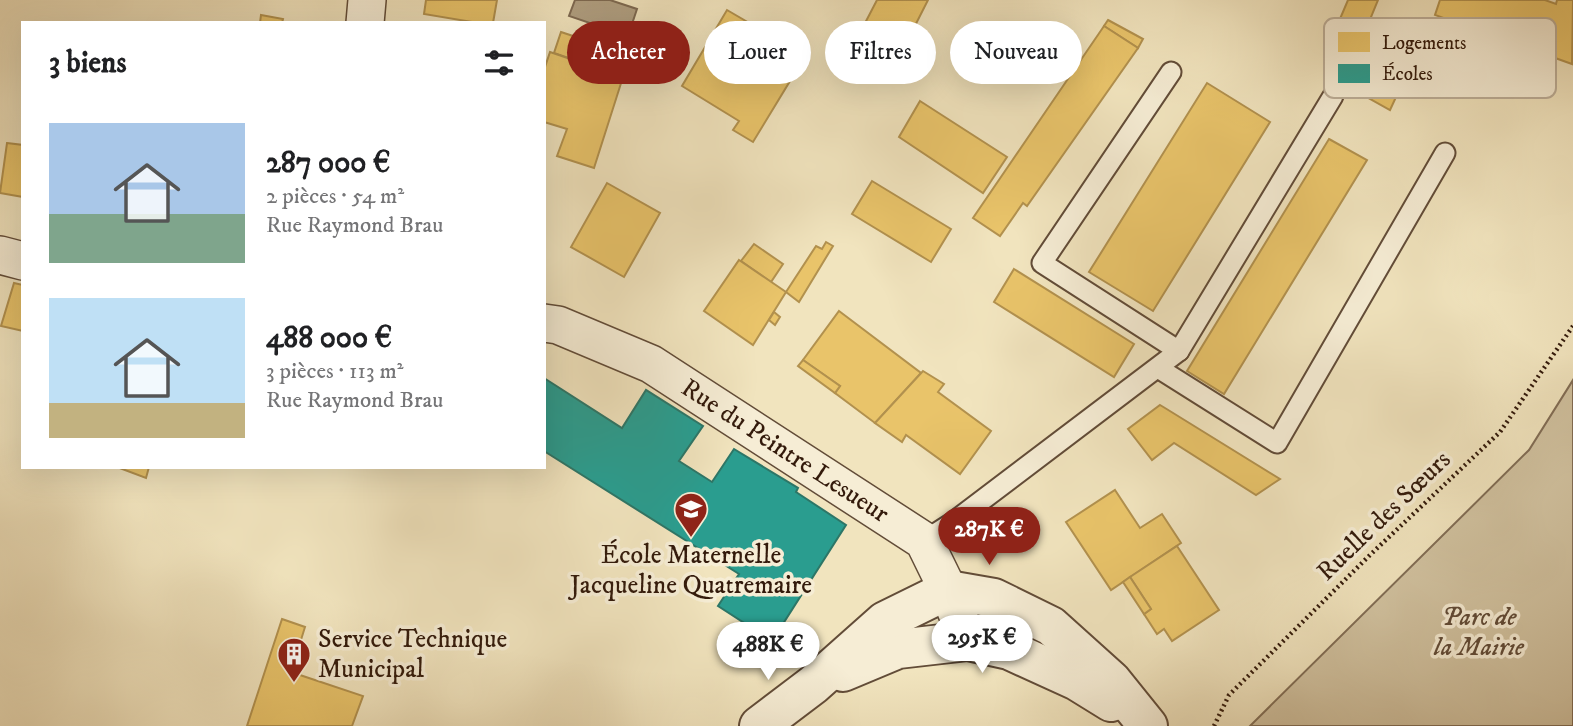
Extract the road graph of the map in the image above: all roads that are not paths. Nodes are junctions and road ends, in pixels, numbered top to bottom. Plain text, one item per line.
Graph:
1 (367, 0) edge
2 (365, 21) edge
3 (1171, 72) dead end
4 (1332, 98) edge
5 (1445, 153) dead end
6 (0, 256) edge
7 (21, 261) edge
8 (546, 323) edge
9 (1179, 351) junction
10 (1158, 368) junction
11 (925, 541) junction
12 (948, 590) junction
13 (968, 641) junction
14 (813, 685) junction
15 (1147, 725) edge
16 (759, 726) edge

1 - 2 street
3 - 9 lane
4 - 9 lane
5 - 10 lane
6 - 7 street
8 - 11 street, Rue du Peintre Lesueur
9 - 10 lane
10 - 11 lane
11 - 12 street
12 - 13 street
12 - 14 street
12 - 15 street
13 - 14 street
13 - 15 street
14 - 16 street

